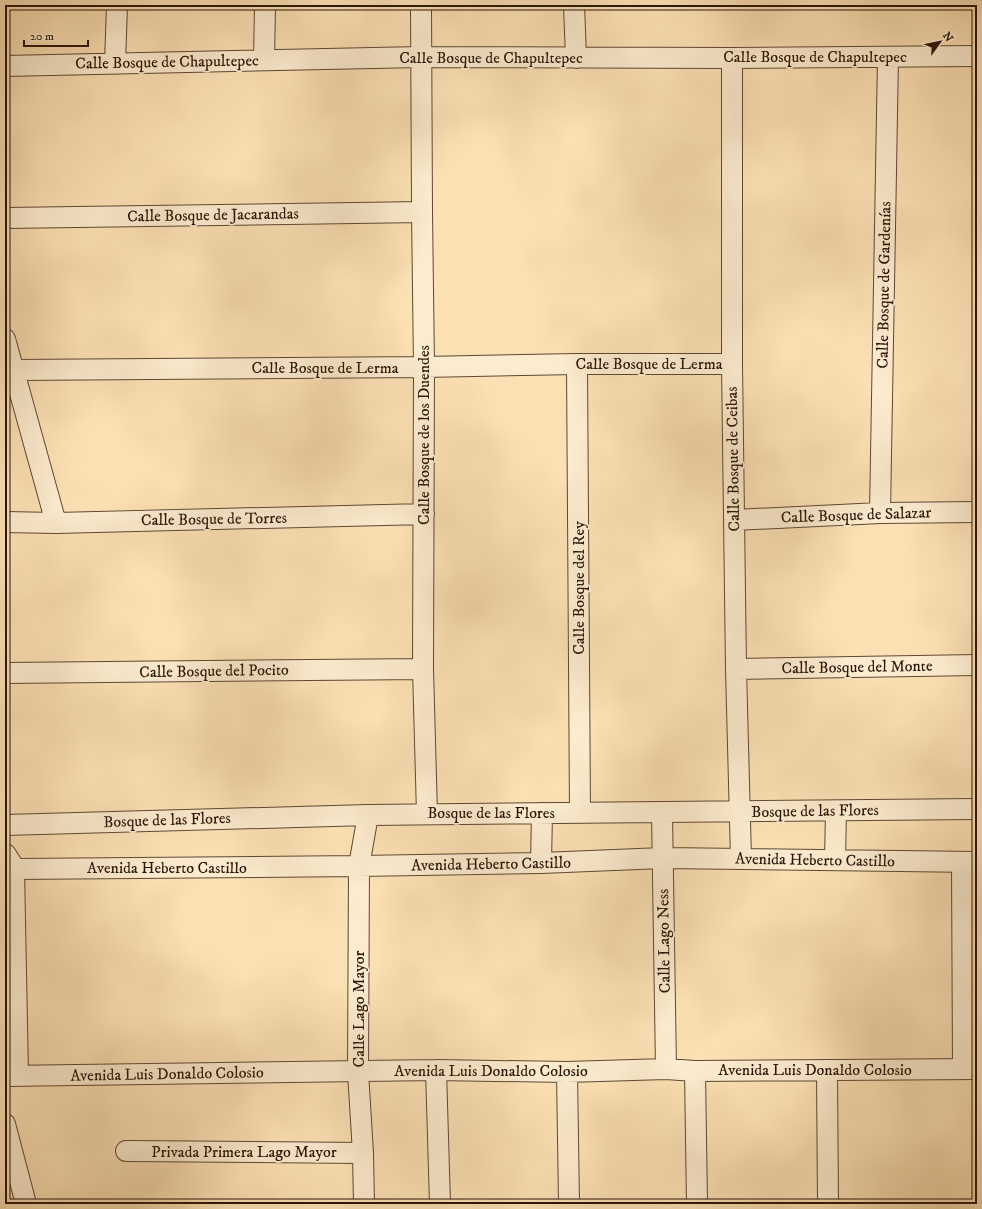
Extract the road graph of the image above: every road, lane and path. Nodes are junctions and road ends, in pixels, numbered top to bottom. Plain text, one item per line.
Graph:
1 (117, 5) edge
2 (265, 5) edge
3 (422, 5) edge
4 (574, 5) edge
5 (977, 56) edge
6 (421, 57) junction
7 (888, 57) junction
8 (576, 58) junction
9 (732, 58) junction
10 (264, 60) junction
11 (115, 64) junction
12 (5, 66) edge
13 (422, 212) junction
14 (5, 218) edge
15 (5, 339) edge
16 (577, 364) junction
17 (732, 364) junction
18 (424, 367) junction
19 (14, 370) junction
20 (977, 512) edge
21 (880, 513) junction
22 (424, 514) junction
23 (734, 520) junction
24 (5, 522) edge
25 (56, 523) junction
26 (977, 665) edge
27 (423, 669) junction
28 (736, 669) junction
29 (5, 673) edge
30 (977, 809) edge
31 (836, 811) junction
32 (740, 812) junction
33 (542, 813) junction
34 (580, 813) junction
35 (662, 813) junction
36 (427, 814) junction
37 (368, 815) junction
38 (5, 825) edge
39 (663, 858) junction
40 (741, 859) junction
41 (836, 860) junction
42 (969, 862) edge
43 (541, 863) junction
44 (8, 864) edge
45 (359, 866) junction
46 (666, 1069) junction
47 (970, 1069) edge
48 (436, 1070) junction
49 (827, 1070) junction
50 (695, 1071) junction
51 (358, 1072) junction
52 (567, 1072) junction
53 (11, 1075) edge
54 (5, 1124) edge
55 (126, 1151) dead end
56 (363, 1152) junction
57 (26, 1204) edge
58 (364, 1204) edge
59 (440, 1204) edge
60 (569, 1204) edge
61 (697, 1204) edge
62 (828, 1204) edge

1 - 11 street
2 - 10 street
3 - 6 street, Calle Bosque de los Duendes
4 - 8 street
5 - 7 street, Calle Bosque de Chapultepec
6 - 8 street, Calle Bosque de Chapultepec
6 - 10 street, Calle Bosque de Chapultepec
6 - 13 street, Calle Bosque de los Duendes
7 - 9 street, Calle Bosque de Chapultepec
7 - 21 street, Calle Bosque de Gardenías
8 - 9 street, Calle Bosque de Chapultepec
9 - 17 street, Calle Bosque de Ceibas
10 - 11 street, Calle Bosque de Chapultepec
11 - 12 street, Calle Bosque de Chapultepec
13 - 14 street, Calle Bosque de Jacarandas
13 - 18 street, Calle Bosque de los Duendes
15 - 19 street
16 - 17 street, Calle Bosque de Lerma
16 - 18 street, Calle Bosque de Lerma
16 - 34 street, Calle Bosque del Rey
17 - 23 street, Calle Bosque de Ceibas
18 - 19 street, Calle Bosque de Lerma
18 - 22 street, Calle Bosque de los Duendes
19 - 25 street
20 - 21 street, Calle Bosque de Salazar
21 - 23 street, Calle Bosque de Salazar
22 - 25 street, Calle Bosque de Torres
22 - 27 street, Calle Bosque de los Duendes
23 - 28 street, Calle Bosque de Ceibas
24 - 25 street, Calle Bosque de Torres
26 - 28 street, Calle Bosque del Monte
27 - 29 street, Calle Bosque del Pocito
27 - 36 street, Calle Bosque de los Duendes
28 - 32 street, Calle Bosque de Ceibas
30 - 31 street, Bosque de las Flores
31 - 32 street, Bosque de las Flores
31 - 41 street
32 - 35 street, Bosque de las Flores
32 - 40 street, Calle Bosque de Ceibas
33 - 34 street, Bosque de las Flores
33 - 36 street, Bosque de las Flores
33 - 43 street
34 - 35 street, Bosque de las Flores
35 - 39 street, Calle Lago Ness
36 - 37 street, Bosque de las Flores
37 - 38 street, Bosque de las Flores
37 - 45 street, Calle Lago Mayor
39 - 40 street, Avenida Heberto Castillo
39 - 43 street, Avenida Heberto Castillo
39 - 46 street, Calle Lago Ness
40 - 41 street, Avenida Heberto Castillo
41 - 42 street, Avenida Heberto Castillo
42 - 47 street
43 - 45 street, Avenida Heberto Castillo
44 - 45 street, Avenida Heberto Castillo
44 - 53 street
45 - 51 street, Calle Lago Mayor
46 - 50 street, Avenida Luis Donaldo Colosio
46 - 52 street, Avenida Luis Donaldo Colosio
47 - 49 street, Avenida Luis Donaldo Colosio
48 - 51 street, Avenida Luis Donaldo Colosio
48 - 52 street, Avenida Luis Donaldo Colosio
48 - 59 street
49 - 50 street, Avenida Luis Donaldo Colosio
49 - 62 street
50 - 61 street
51 - 53 street, Avenida Luis Donaldo Colosio
51 - 56 street, Calle Lago Mayor
52 - 60 street
54 - 57 street
55 - 56 street, Privada Primera Lago Mayor
56 - 58 street, Calle Lago Mayor

